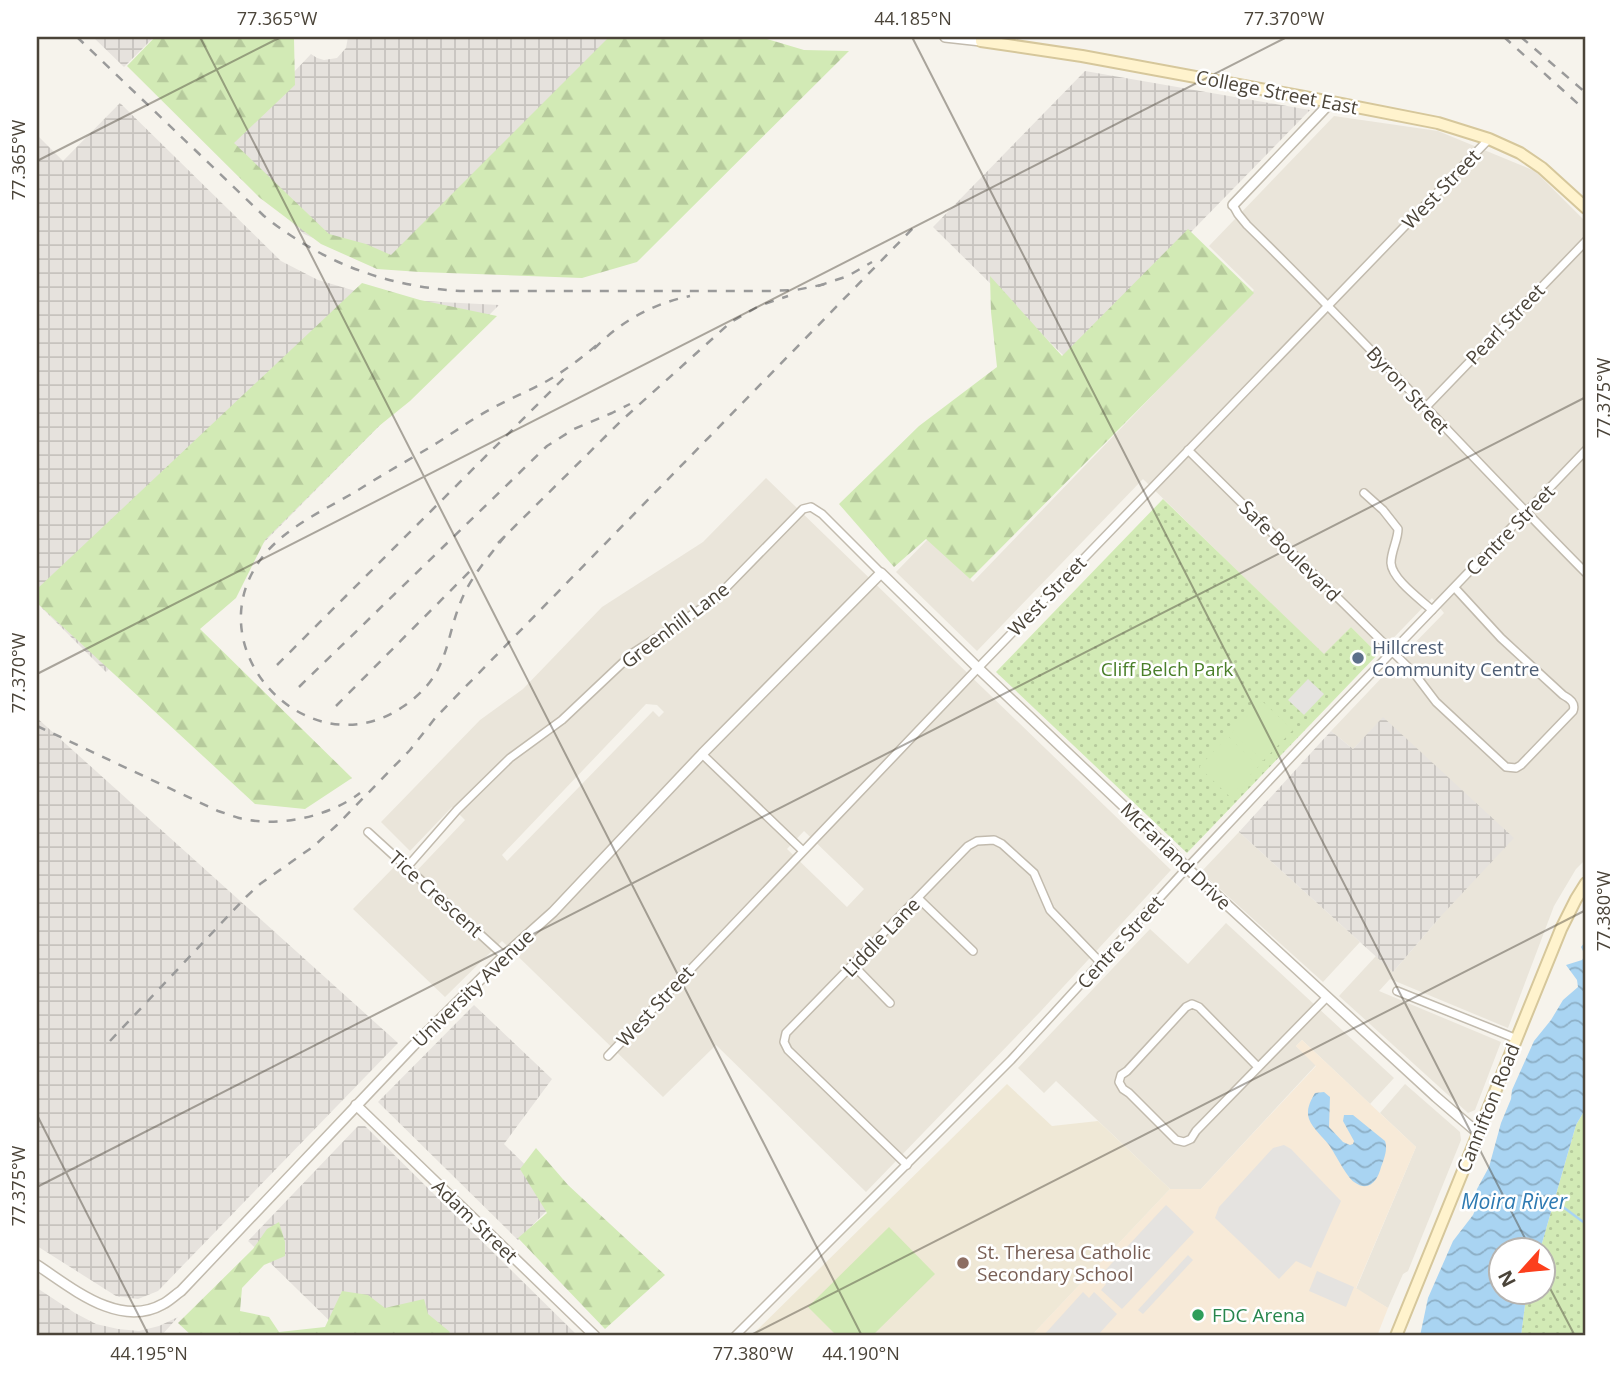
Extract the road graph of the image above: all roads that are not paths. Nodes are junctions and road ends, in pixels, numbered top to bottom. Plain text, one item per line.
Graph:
1 (945, 37) edge
2 (981, 39) edge
3 (1331, 102) junction
4 (1489, 139) junction
5 (1233, 205) joint
6 (1586, 208) edge
7 (1586, 241) edge
8 (1328, 305) junction
9 (1425, 408) junction
10 (1188, 450) junction
11 (1586, 450) edge
12 (1364, 493) dead end
13 (1526, 513) junction
14 (881, 573) junction
15 (1586, 573) edge
16 (1455, 588) junction
17 (1432, 611) junction
18 (1393, 652) junction
19 (978, 668) junction
20 (702, 754) junction
21 (368, 832) dead end
22 (802, 850) junction
23 (408, 866) junction
24 (1187, 868) junction
25 (1586, 883) edge
26 (918, 898) junction
27 (974, 951) dead end
28 (504, 956) junction
29 (1101, 963) junction
30 (853, 965) junction
31 (1397, 991) dead end
32 (1326, 997) junction
33 (890, 1003) dead end
34 (1517, 1039) junction
35 (608, 1055) dead end
36 (1258, 1067) junction
37 (356, 1105) junction
38 (1478, 1133) junction
39 (907, 1165) junction
40 (37, 1265) edge
41 (595, 1336) edge
42 (735, 1336) edge
43 (1396, 1336) edge

1 - 2 street, College Street East
2 - 3 main road, College Street East
3 - 4 main road, College Street East
3 - 5 street
4 - 6 main road, College Street East
4 - 8 street, West Street
5 - 8 street, Byron Street
7 - 9 street, Pearl Street
8 - 9 street, Byron Street
8 - 10 street, West Street
9 - 13 street, Byron Street
10 - 18 street, Safe Boulevard
10 - 19 street, West Street
11 - 13 street, Centre Street
12 - 17 street
13 - 15 street, Byron Street
13 - 16 street, Centre Street
14 - 19 street, McFarland Drive
14 - 20 street, University Avenue
14 - 23 street, Greenhill Lane
16 - 17 street, Centre Street
16 - 18 street, Safe Boulevard
17 - 18 street, Centre Street
18 - 24 street, Centre Street
19 - 22 street, West Street
19 - 24 street, McFarland Drive
20 - 22 street
20 - 28 street, University Avenue
21 - 23 street, Tice Crescent
22 - 35 street, West Street
23 - 28 street, Tice Crescent
24 - 29 street, Centre Street
24 - 32 street, McFarland Drive
25 - 34 main road, Cannifton Road
26 - 27 street
26 - 29 street, Liddle Lane
26 - 30 street, Liddle Lane
28 - 37 street, University Avenue
29 - 39 street, Centre Street
30 - 33 street
30 - 39 street, Liddle Lane
31 - 34 street
32 - 36 street
32 - 38 street, McFarland Drive
34 - 38 main road, Cannifton Road
36 - 36 street
37 - 40 street, University Avenue
37 - 41 street, Adam Street
38 - 43 main road, Cannifton Road
39 - 42 street, Centre Street

